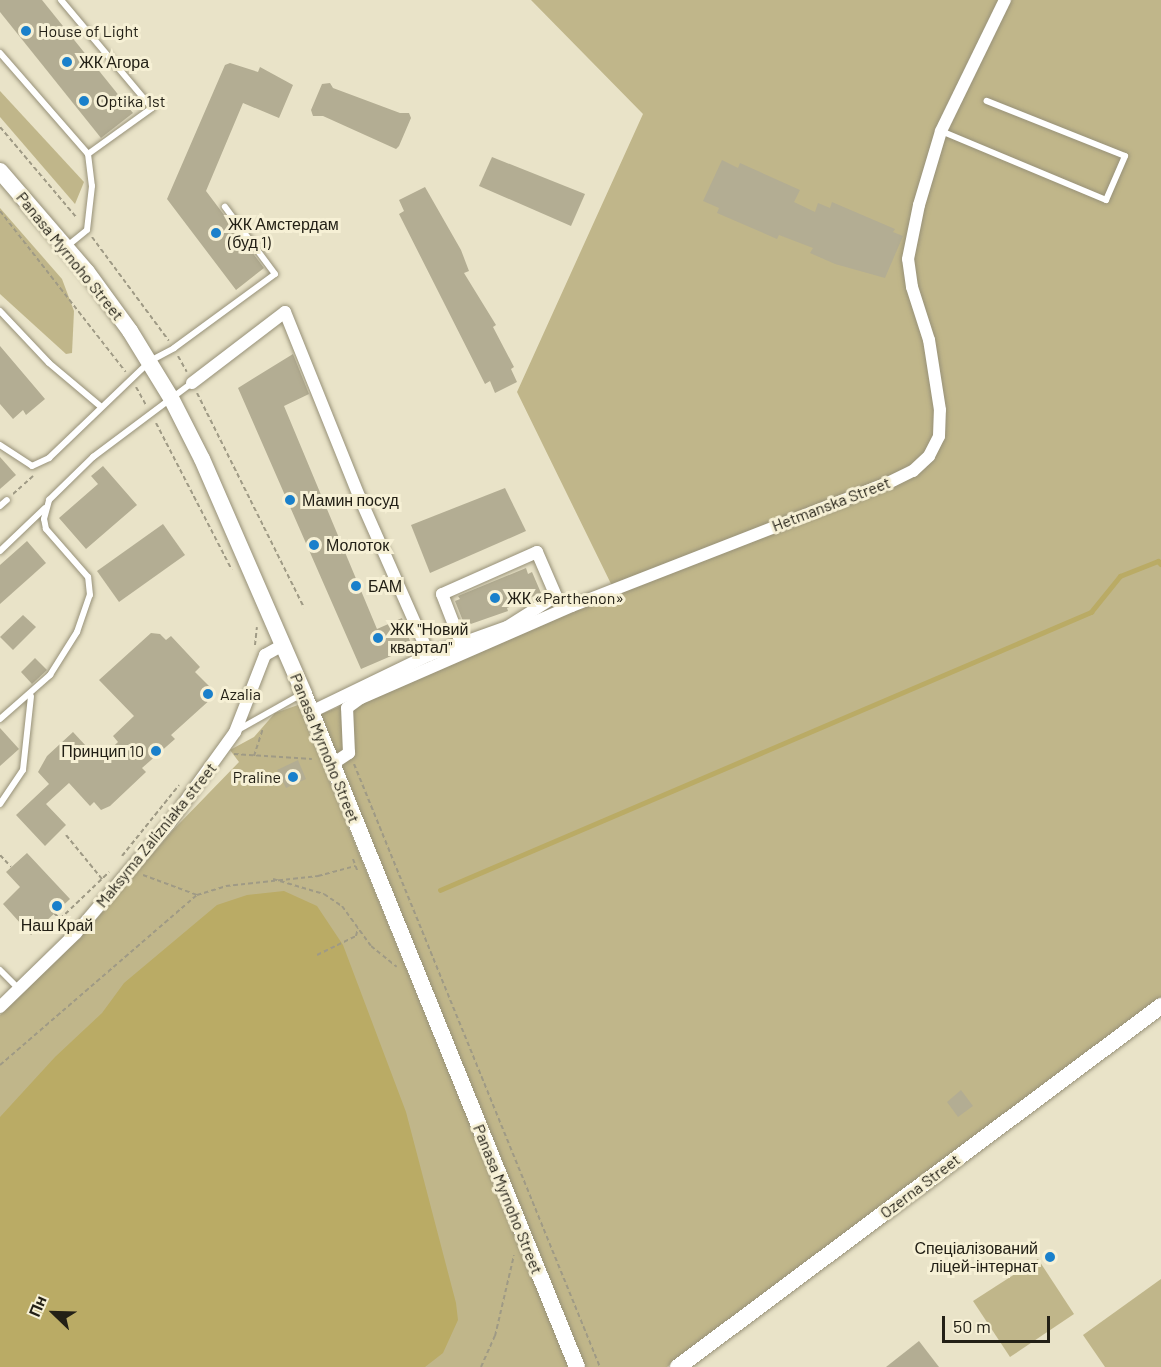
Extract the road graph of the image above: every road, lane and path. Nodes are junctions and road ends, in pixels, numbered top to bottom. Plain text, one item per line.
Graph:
1 (60, 0) edge
2 (1005, 0) edge
3 (0, 53) edge
4 (987, 101) dead end
5 (941, 131) junction
6 (88, 154) junction
7 (0, 171) edge
8 (225, 207) dead end
9 (66, 246) junction
10 (0, 311) edge
11 (150, 361) junction
12 (192, 383) joint
13 (171, 398) junction
14 (100, 406) junction
15 (0, 445) edge
16 (49, 458) junction
17 (7, 500) joint
18 (0, 506) edge
19 (46, 508) junction
20 (0, 551) edge
21 (256, 642) dead end
22 (461, 643) junction
23 (284, 645) junction
24 (254, 650) dead end
25 (429, 655) junction
26 (304, 693) junction
27 (31, 696) junction
28 (311, 712) junction
29 (0, 719) edge
30 (265, 724) dead end
31 (235, 732) junction
32 (224, 748) junction
33 (309, 749) dead end
34 (349, 753) junction
35 (254, 756) junction
36 (312, 759) junction
37 (324, 766) junction
38 (183, 779) dead end
39 (0, 804) edge
40 (66, 835) dead end
41 (0, 855) edge
42 (351, 856) dead end
43 (121, 858) dead end
44 (115, 865) dead end
45 (356, 866) junction
46 (11, 867) dead end
47 (360, 876) dead end
48 (271, 878) junction
49 (102, 879) junction
50 (157, 880) dead end
51 (197, 895) junction
52 (54, 914) dead end
53 (358, 928) junction
54 (317, 955) dead end
55 (393, 957) dead end
56 (397, 967) junction
57 (0, 970) edge
58 (402, 978) dead end
59 (21, 990) junction
60 (1161, 1006) edge
61 (0, 1007) edge
62 (0, 1065) edge
63 (520, 1259) dead end
64 (481, 1367) edge
65 (577, 1367) edge
66 (600, 1367) edge
67 (678, 1367) edge

1 - 6 lane
2 - 5 street, Hetmanska Street
3 - 6 lane
4 - 5 lane
5 - 34 street, Hetmanska Street
6 - 9 lane
7 - 9 main road, Panasa Myrnoho Street
8 - 11 lane
9 - 11 main road, Panasa Myrnoho Street
10 - 14 lane
11 - 13 main road, Panasa Myrnoho Street
11 - 14 lane
12 - 13 lane
12 - 25 street
13 - 19 lane
13 - 23 main road, Panasa Myrnoho Street
14 - 16 lane
15 - 16 lane
16 - 17 path
17 - 18 lane
19 - 20 lane
19 - 27 lane
21 - 24 path
22 - 22 street
22 - 25 street
23 - 26 main road, Panasa Myrnoho Street
23 - 31 street, Maksyma Zalizniaka street
25 - 28 street
26 - 28 main road, Panasa Myrnoho Street
26 - 31 lane
27 - 29 lane
27 - 39 lane
28 - 37 main road, Panasa Myrnoho Street
30 - 35 path
31 - 32 street, Maksyma Zalizniaka street
32 - 35 path
32 - 59 street, Maksyma Zalizniaka street
33 - 36 path
34 - 37 street
34 - 66 path
35 - 36 path
36 - 37 path
37 - 65 main road, Panasa Myrnoho Street
38 - 43 path
40 - 49 path
41 - 46 path
42 - 45 path
44 - 49 path
45 - 47 path
45 - 48 path
48 - 51 path
48 - 53 path
49 - 52 path
50 - 51 path
51 - 62 path
53 - 54 path
53 - 56 path
55 - 56 path
56 - 58 path
57 - 59 lane
59 - 61 street, Maksyma Zalizniaka street
60 - 67 main road, Ozerna Street
63 - 64 path

